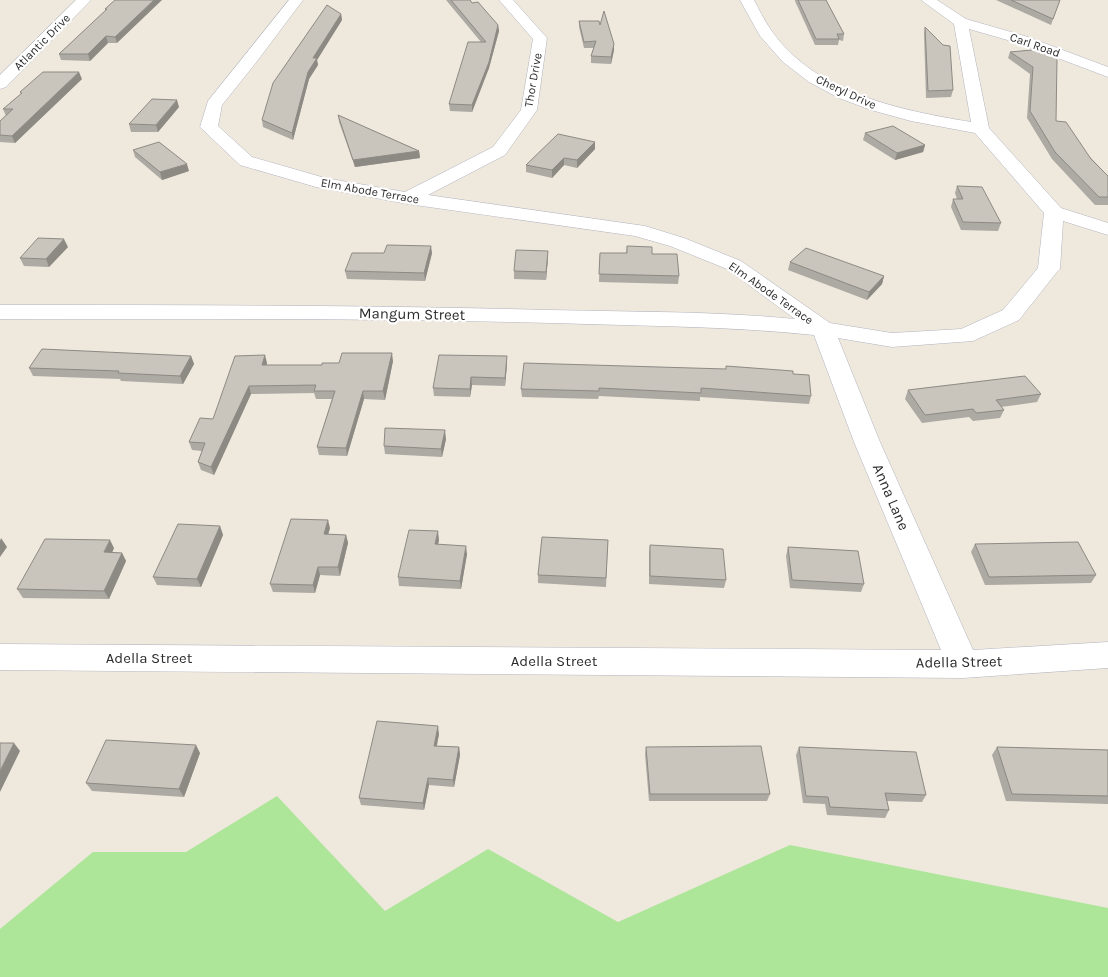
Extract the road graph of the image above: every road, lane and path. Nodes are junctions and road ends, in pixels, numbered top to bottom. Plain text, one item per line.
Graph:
1 (84, 0) edge
2 (296, 0) edge
3 (506, 0) edge
4 (747, 0) edge
5 (928, 0) edge
6 (961, 22) junction
7 (1108, 72) edge
8 (0, 84) edge
9 (981, 129) junction
10 (408, 198) junction
11 (1054, 212) junction
12 (1108, 230) edge
13 (0, 312) edge
14 (823, 329) junction
15 (1108, 655) edge
16 (0, 657) edge
17 (963, 664) junction

1 - 8 street, Atlantic Drive
2 - 10 street, Elm Abode Terrace
3 - 10 street, Thor Drive
4 - 9 street, Cheryl Drive
5 - 6 street
6 - 7 street, Carl Road
6 - 9 street
9 - 11 street
10 - 14 street, Elm Abode Terrace
11 - 12 street
11 - 14 street, Elm Abode Terrace
13 - 14 street, Mangum Street
14 - 17 street, Anna Lane
15 - 17 street, Adella Street
16 - 17 street, Adella Street

